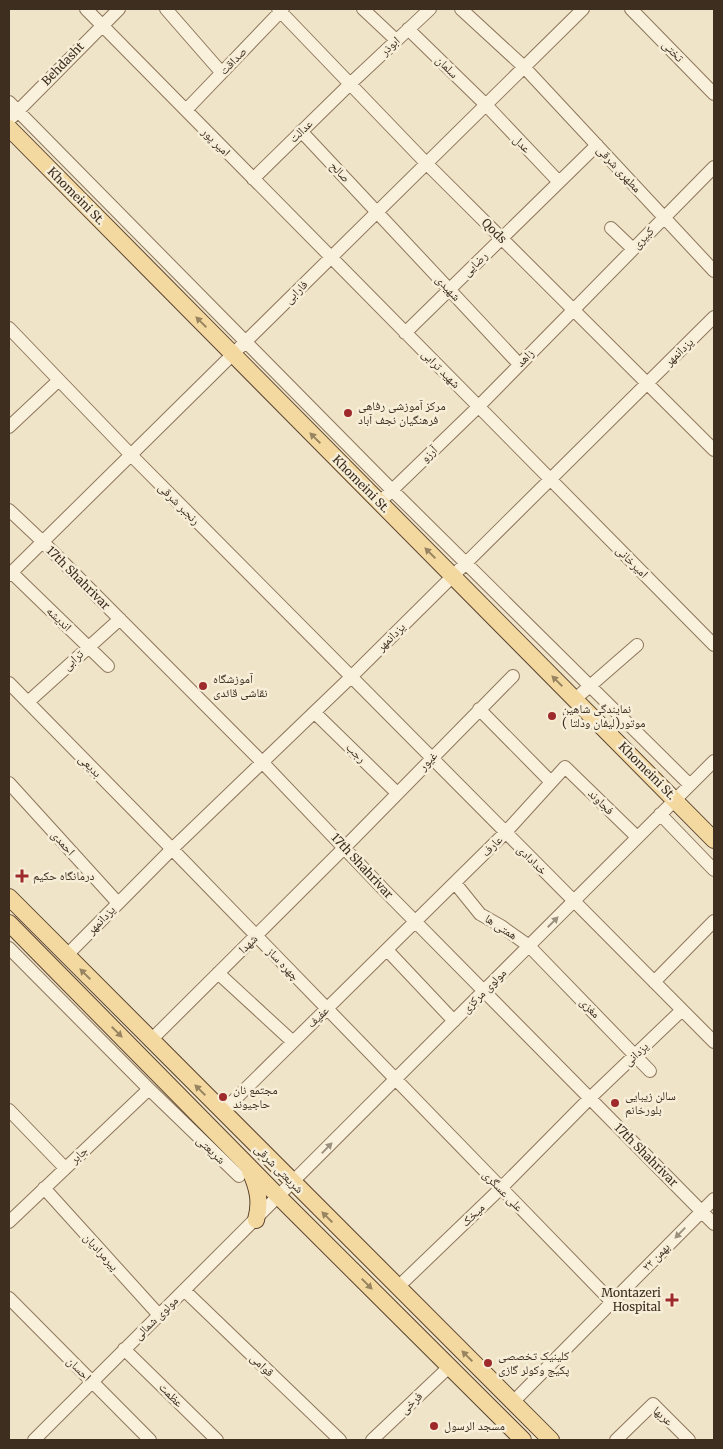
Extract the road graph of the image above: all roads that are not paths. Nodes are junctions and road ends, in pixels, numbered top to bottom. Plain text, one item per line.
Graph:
1 (86, 9) edge
2 (118, 9) edge
3 (166, 9) edge
4 (363, 9) edge
5 (430, 9) edge
6 (461, 9) edge
7 (583, 9) edge
8 (631, 9) edge
9 (281, 10) edge
10 (101, 25) junction
11 (408, 29) junction
12 (396, 40) junction
13 (524, 68) junction
14 (221, 72) junction
15 (350, 84) junction
16 (714, 94) edge
17 (486, 105) junction
18 (186, 110) junction
19 (12, 111) edge
20 (9, 128) edge
21 (301, 131) junction
22 (597, 145) junction
23 (427, 164) junction
24 (711, 175) edge
25 (253, 179) junction
26 (559, 182) junction
27 (378, 212) junction
28 (664, 217) junction
29 (611, 228) dead end
30 (502, 238) junction
31 (633, 249) junction
32 (331, 258) junction
33 (714, 271) edge
34 (449, 289) junction
35 (574, 310) junction
36 (714, 317) edge
37 (9, 328) edge
38 (405, 333) junction
39 (245, 343) junction
40 (233, 355) junction
41 (518, 364) junction
42 (59, 380) junction
43 (647, 383) junction
44 (478, 407) junction
45 (9, 426) edge
46 (714, 450) edge
47 (131, 455) junction
48 (551, 479) junction
49 (392, 490) junction
50 (379, 502) junction
51 (9, 510) edge
52 (42, 541) junction
53 (465, 564) junction
54 (10, 574) edge
55 (453, 576) junction
56 (120, 619) junction
57 (637, 645) dead end
58 (714, 645) edge
59 (88, 647) junction
60 (108, 666) dead end
61 (513, 676) dead end
62 (351, 677) junction
63 (9, 683) edge
64 (590, 686) junction
65 (575, 699) junction
66 (28, 702) junction
67 (479, 709) junction
68 (315, 712) junction
69 (431, 758) junction
70 (714, 761) edge
71 (263, 763) junction
72 (565, 767) joint
73 (551, 782) junction
74 (9, 783) edge
75 (690, 785) junction
76 (397, 793) junction
77 (675, 800) junction
78 (660, 814) junction
79 (505, 833) junction
80 (637, 837) junction
81 (714, 840) edge
82 (344, 847) junction
83 (172, 849) junction
84 (714, 870) edge
85 (455, 883) junction
86 (9, 897) edge
87 (573, 901) junction
88 (118, 903) junction
89 (714, 920) edge
90 (416, 922) junction
91 (10, 927) edge
92 (256, 936) junction
93 (529, 946) junction
94 (9, 948) edge
95 (387, 950) junction
96 (67, 956) junction
97 (218, 973) junction
98 (654, 982) junction
99 (484, 991) junction
100 (326, 1009) junction
101 (682, 1010) junction
102 (454, 1021) junction
103 (151, 1040) junction
104 (293, 1042) junction
105 (714, 1042) edge
106 (635, 1054) junction
107 (650, 1071) dead end
108 (395, 1080) junction
109 (149, 1089) junction
110 (590, 1098) junction
111 (9, 1110) edge
112 (196, 1112) junction
113 (222, 1112) junction
114 (184, 1123) junction
115 (244, 1134) junction
116 (232, 1148) junction
117 (65, 1168) junction
118 (242, 1169) junction
119 (293, 1183) junction
120 (44, 1188) junction
121 (501, 1188) junction
122 (280, 1197) junction
123 (714, 1198) edge
124 (702, 1211) junction
125 (256, 1220) junction
126 (9, 1222) edge
127 (714, 1224) edge
128 (354, 1245) junction
129 (340, 1257) junction
130 (398, 1288) junction
131 (184, 1290) junction
132 (9, 1298) edge
133 (612, 1302) junction
134 (159, 1315) junction
135 (124, 1349) junction
136 (449, 1367) junction
137 (92, 1382) junction
138 (513, 1402) junction
139 (40, 1438) edge
140 (379, 1438) edge
141 (150, 1440) edge
142 (217, 1440) edge
143 (340, 1440) edge
144 (523, 1440) edge
145 (551, 1440) edge
146 (616, 1440) edge
147 (689, 1440) edge

1 - 10 street, امیر پور
2 - 10 street, Behdasht
3 - 14 street
4 - 12 street
5 - 11 street, ابوذر
6 - 13 street
7 - 13 street, فارابی
8 - 16 street, تختی
9 - 14 street, صداقت
9 - 15 street, Qods
10 - 18 street, امیر پور
10 - 19 street, Behdasht
11 - 12 street, ابوذر
11 - 17 street, سلمان
12 - 15 street, ابوذر
13 - 17 street, فارابی
13 - 22 street, مطهری شرقی
14 - 18 street, صداقت
15 - 21 street, عدالت
15 - 23 street, Qods
17 - 23 street, فارابی
17 - 26 street, عدل
18 - 25 street, امیر پور
19 - 39 street
40 -> 20 main road, Khomeini St.
21 - 25 street, عدالت
21 - 27 street, صالح
22 - 26 street
22 - 28 street, مطهری شرقی
23 - 27 street, فارابی
23 - 30 street, Qods
24 - 28 street, کبیری
25 - 32 street, امیر پور
26 - 30 street
27 - 32 street, فارابی
27 - 34 street, شهیدی
28 - 31 street, کبیری
28 - 33 street, مطهری شرقی
29 - 31 street
30 - 34 street, رضایی
30 - 35 street, Qods
31 - 35 street, کبیری
32 - 38 street, شهید ترابی
32 - 39 street, فارابی
34 - 38 street, رضایی
34 - 41 street, شهیدی
35 - 41 street, زاهد
35 - 43 street, Qods
36 - 43 street, یزدانمهر
37 - 42 street, رنجبر شرقی
38 - 44 street, شهید ترابی
39 - 40 street, فارابی
39 - 49 street
40 - 47 street, فارابی
50 -> 40 main road, Khomeini St.
41 - 44 street, زاهد
42 - 45 street
42 - 47 street, رنجبر شرقی
43 - 46 street, Qods
43 - 48 street, یزدانمهر
44 - 48 street, شهید ترابی
44 - 49 street, آرزو
47 - 52 street, فارابی
47 - 62 street, رنجبر شرقی
48 - 53 street, یزدانمهر
48 - 58 street, امیرخانی
49 - 50 street, آرزو
49 - 53 street
55 -> 50 main road, Khomeini St.
51 - 52 street, 17th Shahrivar
52 - 54 street, فارابی
52 - 56 street, 17th Shahrivar
53 - 55 street, یزدانمهر
53 - 64 street
54 - 59 street, اندیشه
55 - 62 street, یزدانمهر
65 -> 55 main road, Khomeini St.
56 - 59 street, ترابی
56 - 71 street, 17th Shahrivar
57 - 64 street
59 - 60 street, اندیشه
59 - 66 street, ترابی
61 - 67 street, غیور
62 - 68 street, یزدانمهر
62 - 69 street, خدادادی
63 - 66 street, بدیعی
64 - 65 street
64 - 75 street
65 - 77 main road, Khomeini St.
66 - 83 street, بدیعی
67 - 69 street, غیور
67 - 73 street
68 - 71 street, یزدانمهر
68 - 76 street, رجب
69 - 76 street, غیور
69 - 79 street, خدادادی
70 - 75 street, مولوی مرکزی
71 - 82 street, 17th Shahrivar
71 - 83 street, یزدانمهر
72 - 73 street, عارف
72 - 80 street, فجاوند
73 - 79 street, عارف
74 - 88 street, احمدی
75 - 77 street, مولوی مرکزی
76 - 82 street, غیور
77 - 78 street, مولوی مرکزی
77 - 81 main road, Khomeini St.
78 - 80 street, مولوی مرکزی
78 - 84 street
79 - 85 street, عارف
79 - 87 street, خدادادی
80 - 87 street, مولوی مرکزی
82 - 90 street, 17th Shahrivar
82 - 92 street, شهدا
83 - 88 street, یزدانمهر
83 - 92 street, چهره ساز
85 - 90 street, عارف
85 - 93 street, همتی ها
86 - 96 main road, شریعتی شرقی
93 -> 87 street, مولوی مرکزی
87 - 98 street, خدادادی
88 - 96 street, یزدانمهر
89 - 98 street
90 - 95 street, عفیف
90 - 99 street, 17th Shahrivar
91 -> 112 main road, شریعتی شرقی
92 - 97 street, شهدا
92 - 100 street, چهره ساز
93 - 99 street, مولوی مرکزی
93 - 106 street, مغزی
94 - 109 street
95 - 100 street, عفیف
95 - 102 street
103 -> 96 main road, شریعتی شرقی
97 - 103 street, شهدا
97 - 104 street
98 - 101 street, خدادادی
99 - 102 street, مولوی مرکزی
99 - 110 street, 17th Shahrivar
100 - 104 street, عفیف
100 - 108 street, چهره ساز
101 - 105 street, خدادادی
101 - 106 street, یزدانی
102 - 108 street, مولوی مرکزی
113 -> 103 main road, شریعتی شرقی
104 - 113 street, عفیف
106 - 107 street, مغزی
106 - 110 street, یزدانی
119 -> 108 street, مولوی مرکزی
108 - 121 street, علی عسگری
109 - 114 street
109 - 117 street, جابر
110 - 121 street, میخک
110 - 124 street, 17th Shahrivar
111 - 117 street
112 - 114 street
112 - 116 main road, شریعتی شرقی
113 - 115 main road, شریعتی شرقی
114 - 118 street, شریعتی
115 - 116 main road
115 - 119 main road, شریعتی شرقی
116 - 118 main road, شریعتی شرقی
117 - 120 street, جابر
118 - 122 main road, شریعتی شرقی
118 - 125 main road
119 - 122 street, مولوی مرکزی
128 -> 119 main road, شریعتی شرقی
120 - 126 street, جابر
120 - 134 street, پیرمرادیان
121 - 130 street, میخک
121 - 133 street, علی عسگری
122 - 125 street, مولوی شمالی
122 - 129 main road, شریعتی شرقی
123 - 124 street, ۲۲ بهمن
124 - 127 street, 17th Shahrivar
124 -> 133 street, ۲۲ بهمن
125 - 131 street, مولوی شمالی
128 - 129 main road
128 - 130 main road, شریعتی شرقی
129 -> 136 main road, شریعتی شرقی
138 -> 130 main road, شریعتی شرقی
131 - 134 street, مولوی شمالی
131 - 143 street, قوامی
132 - 137 street, احسان
133 - 138 street, ۲۲ بهمن
134 - 135 street, مولوی شمالی
135 - 137 street, مولوی شمالی
135 - 142 street, عظمت
136 - 140 street, فرخی
136 - 144 main road, شریعتی شرقی
137 - 139 street, مولوی شمالی
137 - 141 street, احسان
138 - 145 main road, شریعتی شرقی
146 - 147 street, عربها

